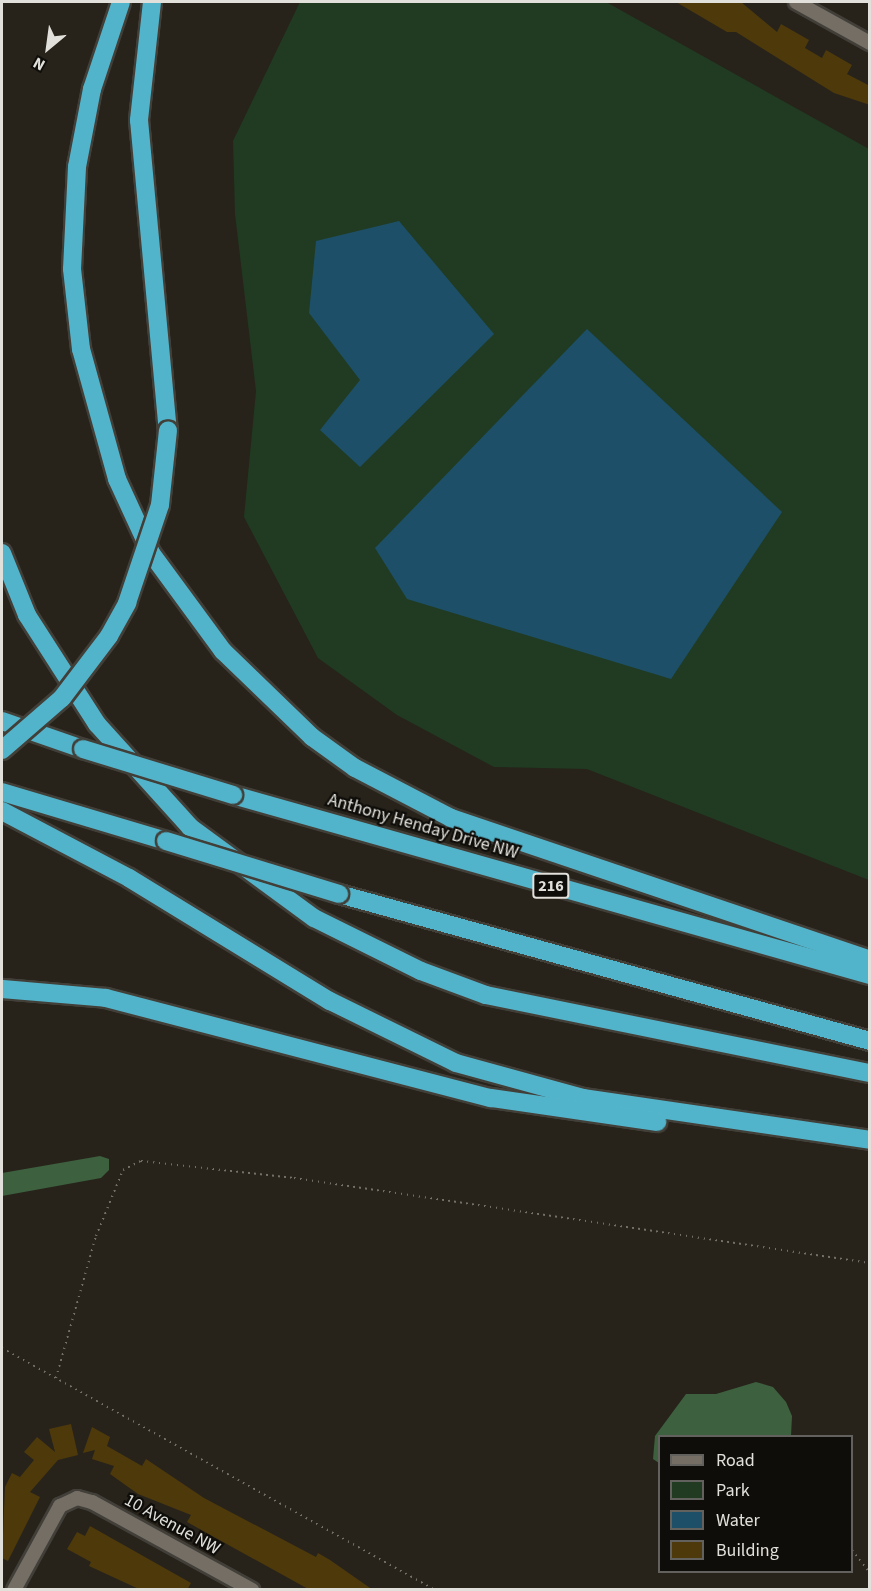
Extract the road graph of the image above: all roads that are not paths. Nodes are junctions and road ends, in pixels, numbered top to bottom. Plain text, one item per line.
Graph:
1 (121, 2) edge
2 (152, 2) edge
3 (796, 2) edge
4 (870, 43) edge
5 (2, 553) edge
6 (2, 721) edge
7 (2, 750) edge
8 (2, 792) edge
9 (2, 811) edge
10 (870, 960) edge
11 (870, 975) edge
12 (2, 989) edge
13 (870, 1041) edge
14 (870, 1073) edge
15 (870, 1140) edge
16 (870, 1146) edge
17 (14, 1590) edge
18 (252, 1590) edge

1 - 10 highway
2 - 7 highway, bridge
3 - 4 street
5 - 14 highway
6 - 11 highway, Anthony Henday Drive NW / 216, bridge
8 - 13 highway, bridge
9 - 15 highway
12 - 16 highway
17 - 18 street, 10 Avenue NW

